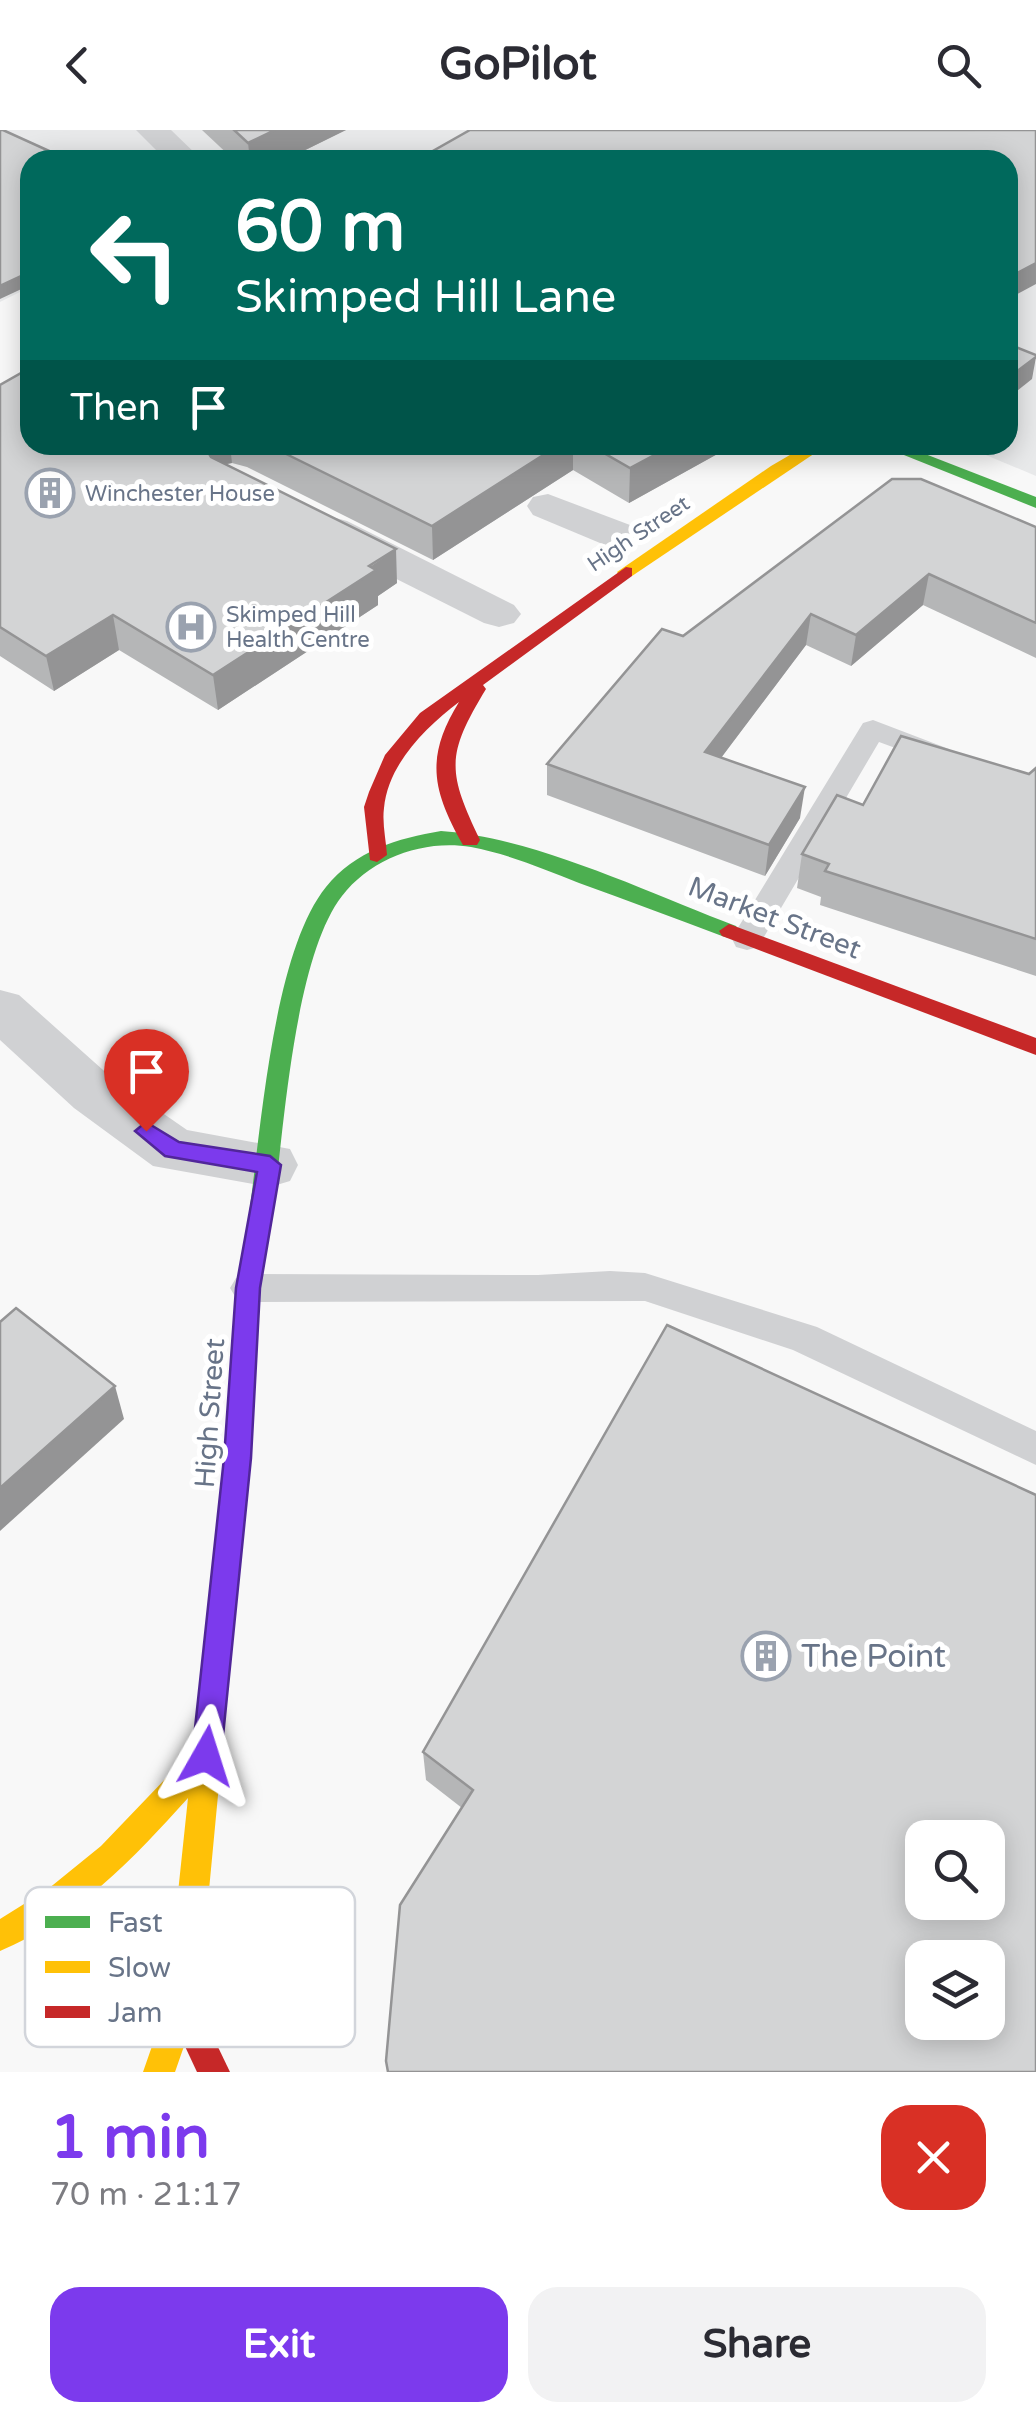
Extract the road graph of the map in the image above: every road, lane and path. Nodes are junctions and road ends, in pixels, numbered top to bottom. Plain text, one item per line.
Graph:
1 (152, 130) edge
2 (173, 150) edge
3 (798, 455) edge
4 (912, 455) edge
5 (1036, 503) edge
6 (548, 506) dead end
7 (300, 514) edge
8 (615, 534) dead end
9 (499, 614) dead end
10 (490, 670) junction
11 (964, 764) edge
12 (481, 844) junction
13 (377, 855) junction
14 (747, 938) junction
15 (0, 1009) edge
16 (1036, 1048) edge
17 (0, 1055) edge
18 (93, 1093) junction
19 (270, 1165) junction
20 (248, 1288) junction
21 (1036, 1449) edge
22 (206, 1756) junction
23 (77, 1887) edge
24 (193, 1887) edge
25 (25, 1924) edge
26 (0, 1936) edge
27 (168, 2047) edge
28 (202, 2047) edge
29 (159, 2072) edge
30 (214, 2072) edge

1 - 2 street
3 - 10 street, High Street
4 - 5 street
6 - 8 street
7 - 9 street
10 - 12 street, High Street
10 - 13 street, High Street
11 - 14 lane
12 - 13 street, High Street
12 - 14 street, Market Street
13 - 19 street, High Street
14 - 16 street, Market Street
15 - 18 street
17 - 18 street
18 - 19 street
19 - 20 street, High Street
20 - 21 lane
20 - 22 street, High Street
22 - 23 street
22 - 24 street, High Street
25 - 26 street
27 - 29 street, High Street
28 - 30 street

